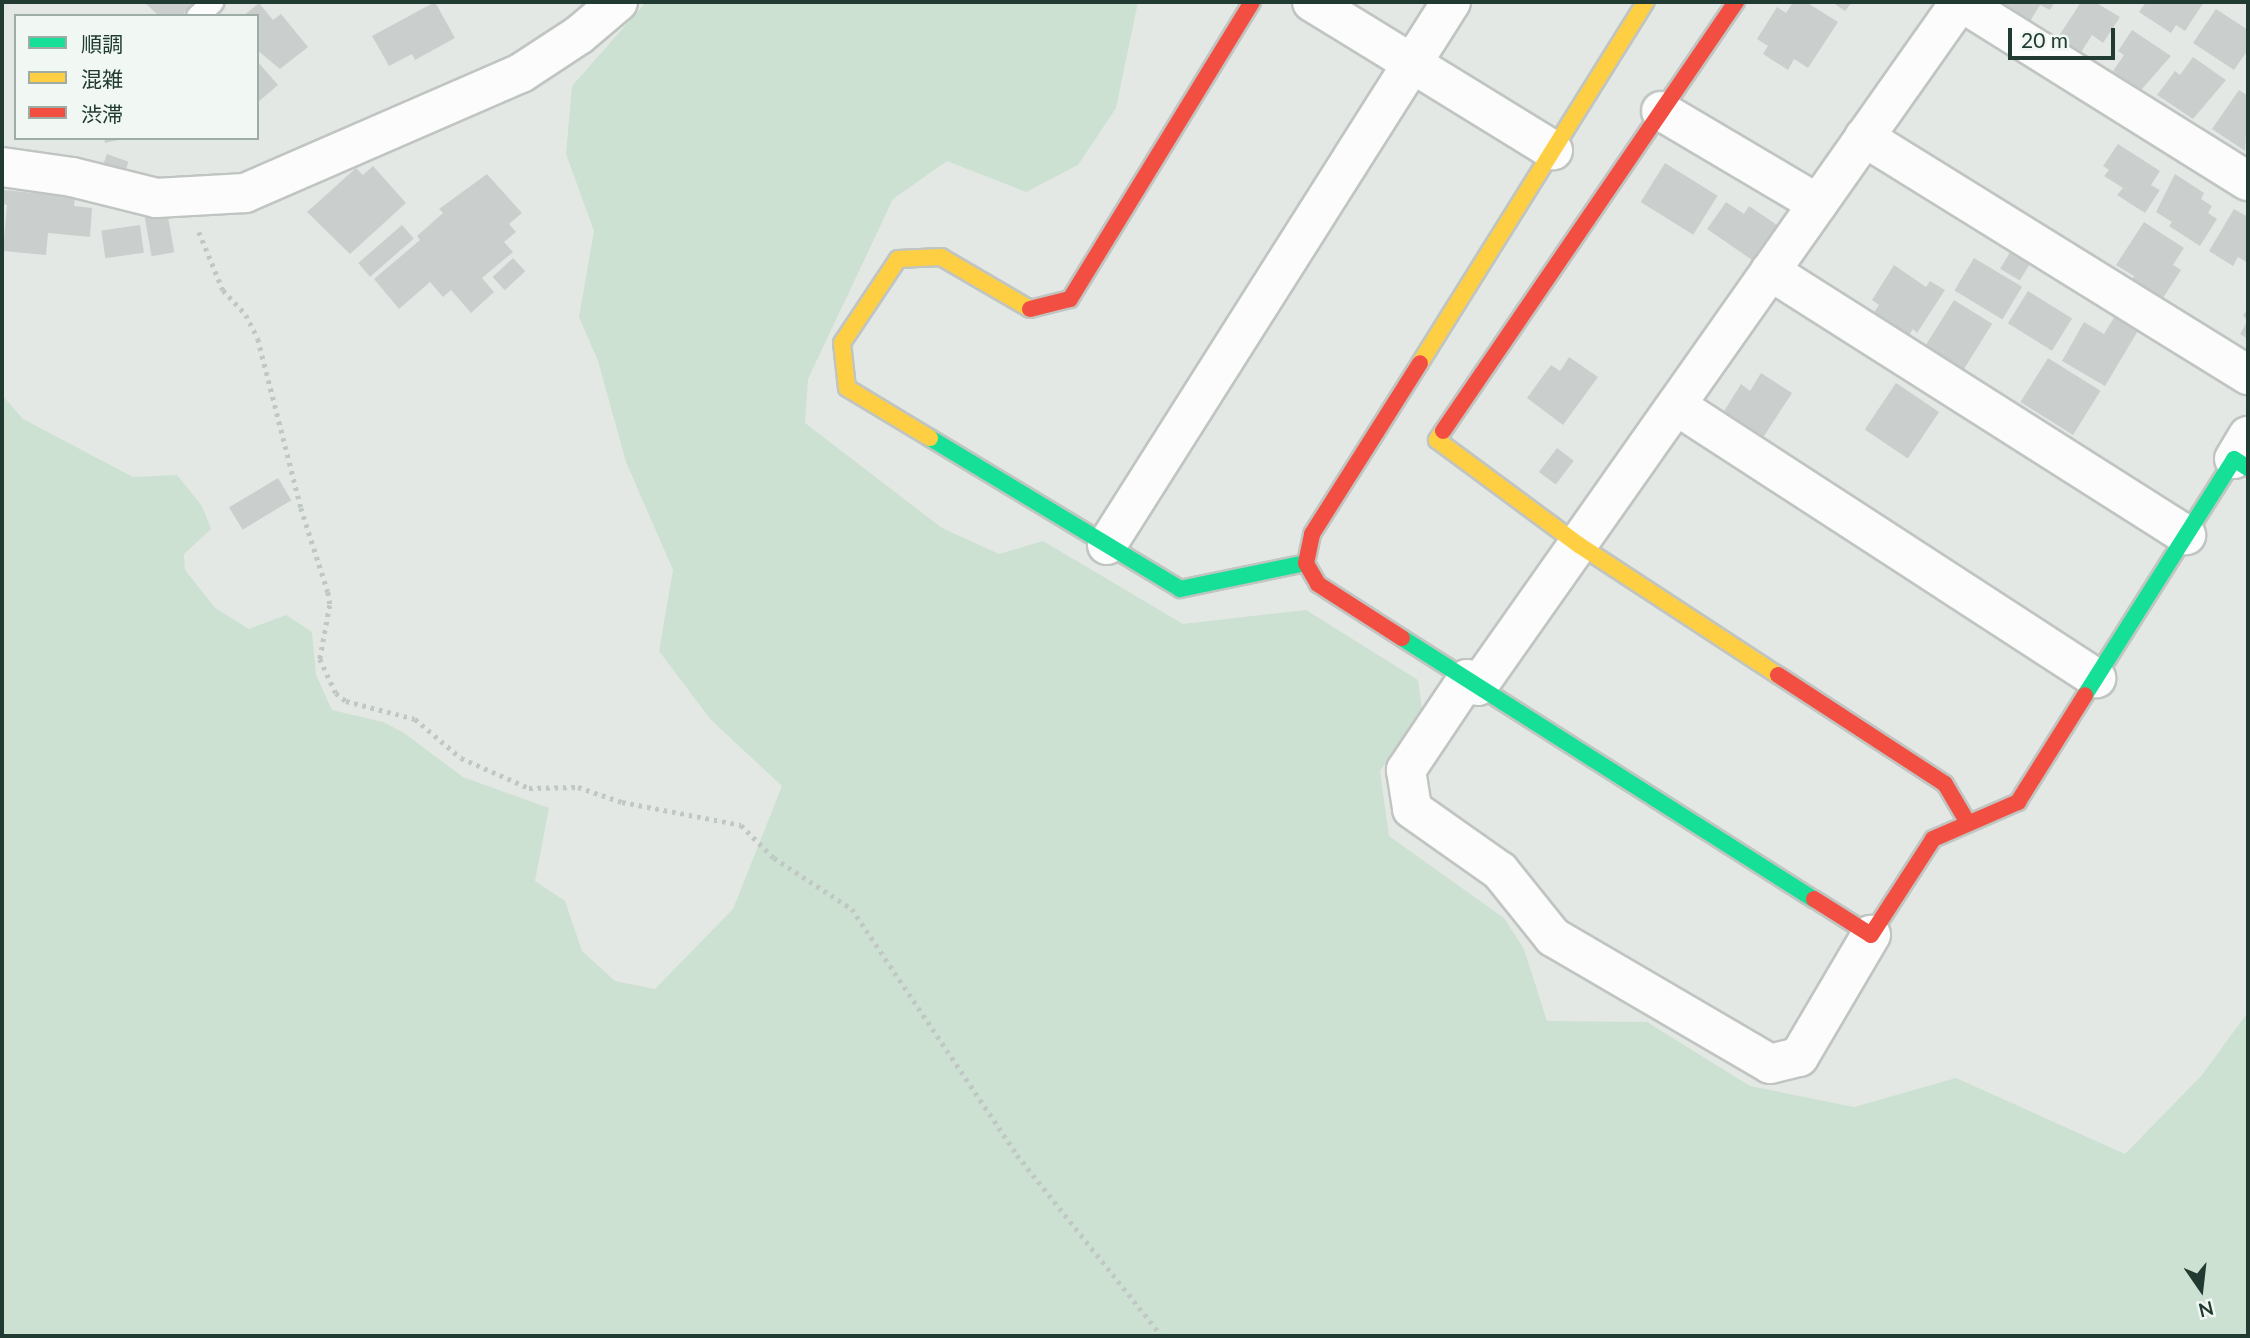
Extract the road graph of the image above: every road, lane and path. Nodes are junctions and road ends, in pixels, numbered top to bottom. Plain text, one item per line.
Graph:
1 (212, 2) edge
2 (618, 2) edge
3 (1252, 2) edge
4 (1312, 2) edge
5 (1451, 2) edge
6 (1646, 2) edge
7 (1736, 2) edge
8 (1961, 2) edge
9 (199, 14) edge
10 (1413, 63) junction
11 (1661, 111) junction
12 (1864, 137) junction
13 (1553, 150) junction
14 (2, 167) edge
15 (2248, 181) edge
16 (184, 199) junction
17 (1818, 204) junction
18 (1770, 271) junction
19 (2248, 375) edge
20 (1677, 406) junction
21 (2243, 454) edge
22 (2186, 534) junction
23 (1107, 545) junction
24 (1579, 545) junction
25 (1306, 563) junction
26 (2096, 678) junction
27 (1472, 682) junction
28 (1968, 823) junction
29 (1871, 935) junction
30 (1162, 1336) edge

1 - 9 lane
2 - 16 street
3 - 23 street
4 - 10 street
5 - 10 street
6 - 13 street
7 - 11 street
8 - 12 street
8 - 15 street
10 - 13 street
10 - 23 street
11 - 17 street
11 - 24 street
12 - 17 street
12 - 19 street
13 - 25 street
14 - 16 street
16 - 30 path
17 - 18 street
18 - 20 street
18 - 22 street
20 - 24 street
20 - 26 street
21 - 22 street
22 - 26 street
23 - 25 street
24 - 27 street
24 - 28 street
25 - 27 street
26 - 28 street
27 - 29 street
27 - 29 street
28 - 29 street

